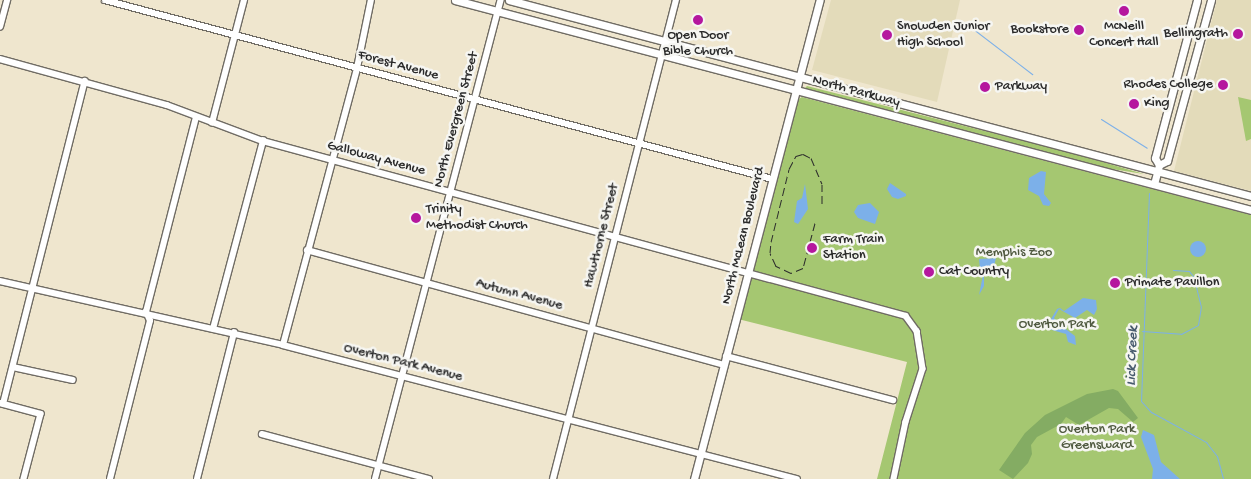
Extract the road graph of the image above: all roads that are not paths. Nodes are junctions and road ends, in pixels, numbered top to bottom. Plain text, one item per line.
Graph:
1 (7, 0) edge
2 (105, 0) edge
3 (244, 0) edge
4 (371, 0) edge
5 (455, 0) edge
6 (501, 0) edge
7 (508, 0) edge
8 (676, 0) edge
9 (820, 0) edge
10 (1197, 0) edge
11 (1211, 0) edge
12 (498, 12) junction
13 (0, 27) edge
14 (236, 35) junction
15 (664, 41) junction
16 (662, 54) junction
17 (0, 59) edge
18 (1181, 62) junction
19 (1193, 65) junction
20 (357, 68) junction
21 (1178, 73) junction
22 (798, 76) junction
23 (1190, 77) junction
24 (85, 81) junction
25 (796, 90) junction
26 (477, 99) junction
27 (196, 117) junction
28 (212, 122) junction
29 (263, 141) junction
30 (639, 144) junction
31 (331, 160) junction
32 (1158, 168) junction
33 (772, 180) junction
34 (1154, 184) junction
35 (450, 193) junction
36 (1251, 196) edge
37 (1251, 210) edge
38 (613, 237) junction
39 (307, 250) junction
40 (748, 274) junction
41 (0, 281) edge
42 (425, 283) junction
43 (32, 288) junction
44 (146, 312) junction
45 (592, 328) junction
46 (213, 329) junction
47 (234, 333) junction
48 (284, 345) junction
49 (726, 356) junction
50 (724, 365) junction
51 (13, 367) junction
52 (400, 375) junction
53 (73, 380) dead end
54 (893, 400) dead end
55 (2, 404) edge
56 (569, 419) junction
57 (262, 434) dead end
58 (701, 454) junction
59 (378, 466) junction
60 (777, 476) edge
61 (24, 479) edge
62 (110, 479) edge
63 (196, 479) edge
64 (375, 479) edge
65 (429, 479) edge
66 (553, 479) edge
67 (694, 479) edge
68 (797, 479) edge
69 (894, 479) edge

1 - 13 street
2 - 14 street, Forest Avenue
3 - 14 street
4 - 20 street
5 - 12 main road, North Parkway
6 - 12 street, North Evergreen Street
7 - 15 main road, North Parkway
8 - 15 street, Hawthorne Street
9 - 22 main road, North McLean Boulevard
10 - 18 main road
11 - 19 main road
12 - 16 main road, North Parkway
12 - 26 street, North Evergreen Street
14 - 20 street, Forest Avenue
14 - 28 street
15 - 16 street, Hawthorne Street
15 - 22 main road, North Parkway
16 - 25 main road, North Parkway
16 - 30 street, Hawthorne Street
17 - 24 street, Galloway Avenue
18 - 19 main road
18 - 21 main road
19 - 23 main road
20 - 26 street, Forest Avenue
20 - 31 street
21 - 23 main road
21 - 32 main road
22 - 25 main road, North McLean Boulevard
22 - 32 main road, North Parkway
23 - 32 main road
24 - 27 street, Galloway Avenue
24 - 43 street
25 - 33 main road, North McLean Boulevard
25 - 34 main road, North Parkway
26 - 30 street, Forest Avenue
26 - 35 street, North Evergreen Street
27 - 28 street, Galloway Avenue
27 - 44 street
28 - 29 street, Galloway Avenue
29 - 31 street, Galloway Avenue
29 - 46 street
30 - 33 street, Forest Avenue
30 - 38 street, Hawthorne Street
31 - 35 street, Galloway Avenue
31 - 39 street
32 - 34 main road
32 - 36 main road, North Parkway
33 - 40 main road, North McLean Boulevard
34 - 37 main road, North Parkway
35 - 38 street, Galloway Avenue
35 - 42 street, North Evergreen Street
38 - 40 street, Galloway Avenue
38 - 45 street, Hawthorne Street
39 - 42 street, Autumn Avenue
39 - 48 street
40 - 49 main road, North McLean Boulevard
40 - 69 street, Galloway Avenue
41 - 43 street, Overton Park Avenue
42 - 45 street, Autumn Avenue
42 - 52 street, North Evergreen Street
43 - 44 street, Overton Park Avenue
43 - 51 street
44 - 46 street, Overton Park Avenue
44 - 62 street
45 - 50 street, Autumn Avenue
45 - 56 street, Hawthorne Street
46 - 47 street, Overton Park Avenue
47 - 48 street, Overton Park Avenue
47 - 63 street
48 - 52 street, Overton Park Avenue
49 - 50 main road, North McLean Boulevard
49 - 54 street
50 - 58 main road, North McLean Boulevard
51 - 53 street
51 - 55 street
52 - 56 street, Overton Park Avenue
52 - 59 street, North Evergreen Street
55 - 61 street
56 - 58 street, Overton Park Avenue
56 - 66 street, Hawthorne Street
57 - 59 street
58 - 60 street, Overton Park Avenue
58 - 67 main road, North McLean Boulevard
59 - 64 street, North Evergreen Street
59 - 65 street
60 - 68 street, Overton Park Avenue

